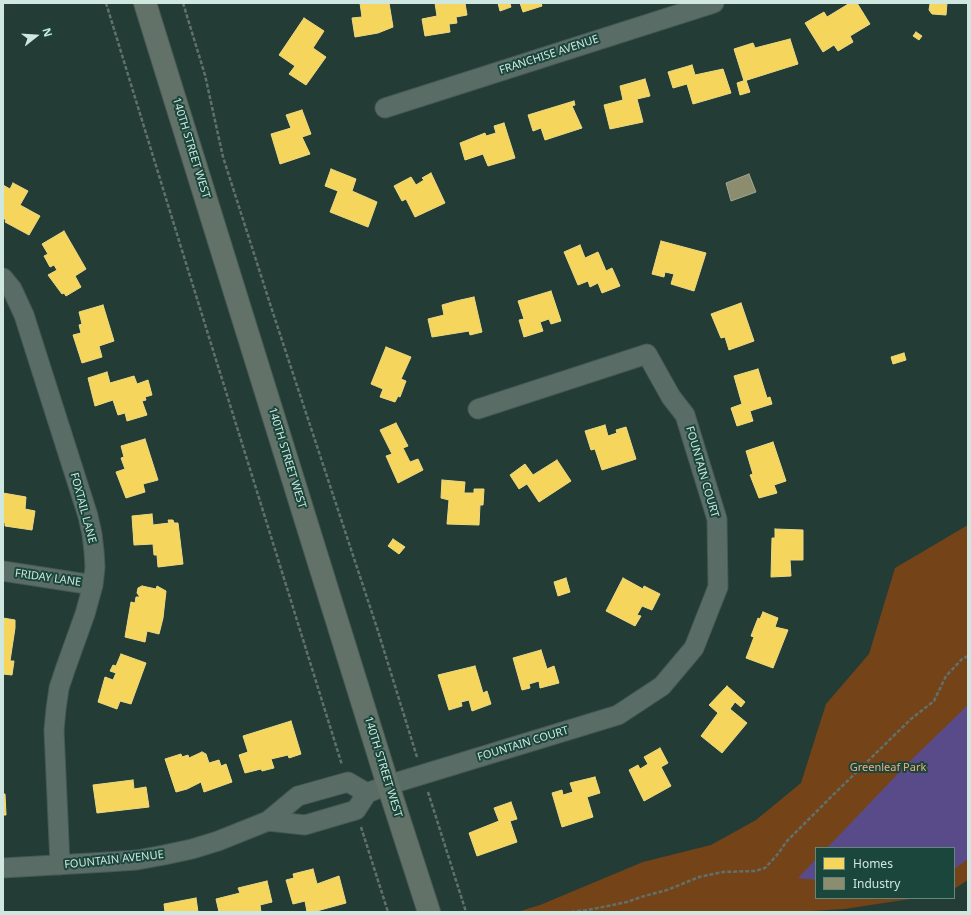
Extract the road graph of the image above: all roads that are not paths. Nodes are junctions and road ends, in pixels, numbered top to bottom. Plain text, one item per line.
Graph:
1 (145, 3) edge
2 (714, 3) edge
3 (385, 108) dead end
4 (3, 278) edge
5 (478, 409) dead end
6 (3, 572) edge
7 (93, 585) junction
8 (388, 785) junction
9 (367, 793) junction
10 (268, 821) junction
11 (60, 865) junction
12 (3, 868) edge
13 (429, 912) edge

1 - 8 street, 140TH STREET WEST
2 - 3 street, FRANCHISE AVENUE
4 - 7 street, FOXTAIL LANE
5 - 8 street, FOUNTAIN COURT
6 - 7 street, FRIDAY LANE
7 - 11 street, FOXTAIL LANE
8 - 9 street
8 - 13 street, 140TH STREET WEST
9 - 10 street, FOUNTAIN AVENUE
9 - 10 street, FOUNTAIN AVENUE
10 - 11 street, FOUNTAIN AVENUE
11 - 12 street, FOUNTAIN AVENUE

